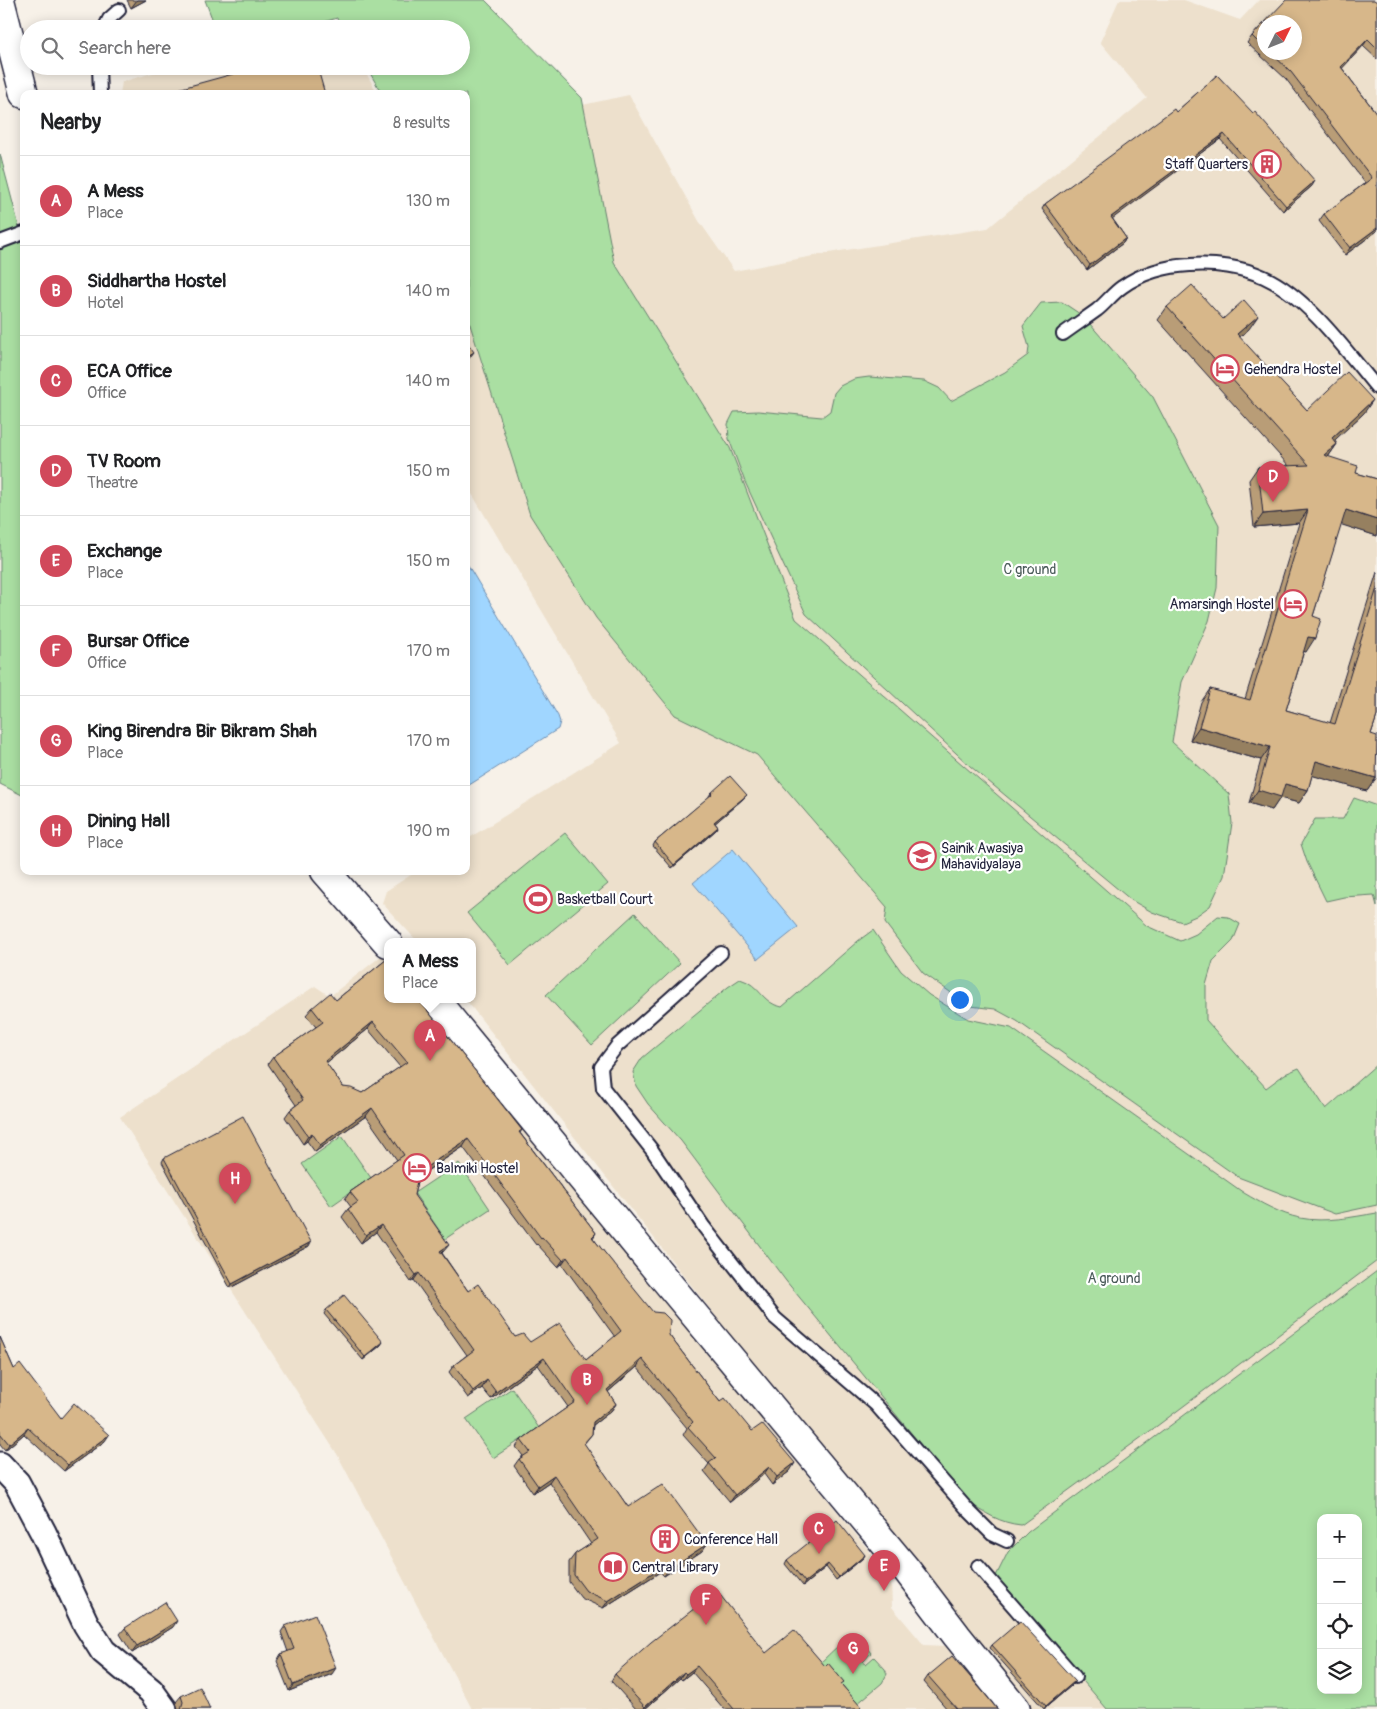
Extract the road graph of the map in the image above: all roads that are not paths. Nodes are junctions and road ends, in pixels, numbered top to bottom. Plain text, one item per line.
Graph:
1 (0, 0) edge
2 (118, 10) dead end
3 (109, 20) edge
4 (99, 75) edge
5 (23, 90) edge
6 (100, 90) edge
7 (20, 234) edge
8 (0, 242) edge
9 (1063, 334) dead end
10 (1377, 388) edge
11 (329, 875) edge
12 (384, 938) edge
13 (721, 953) dead end
14 (437, 1003) edge
15 (0, 1465) edge
16 (1007, 1541) dead end
17 (978, 1566) dead end
18 (1075, 1677) dead end
19 (164, 1709) edge
20 (1016, 1709) edge

1 - 5 main road
2 - 3 lane
4 - 6 lane
7 - 8 lane
9 - 10 lane
11 - 12 main road
13 - 16 lane
14 - 20 main road
15 - 19 street
17 - 18 lane

